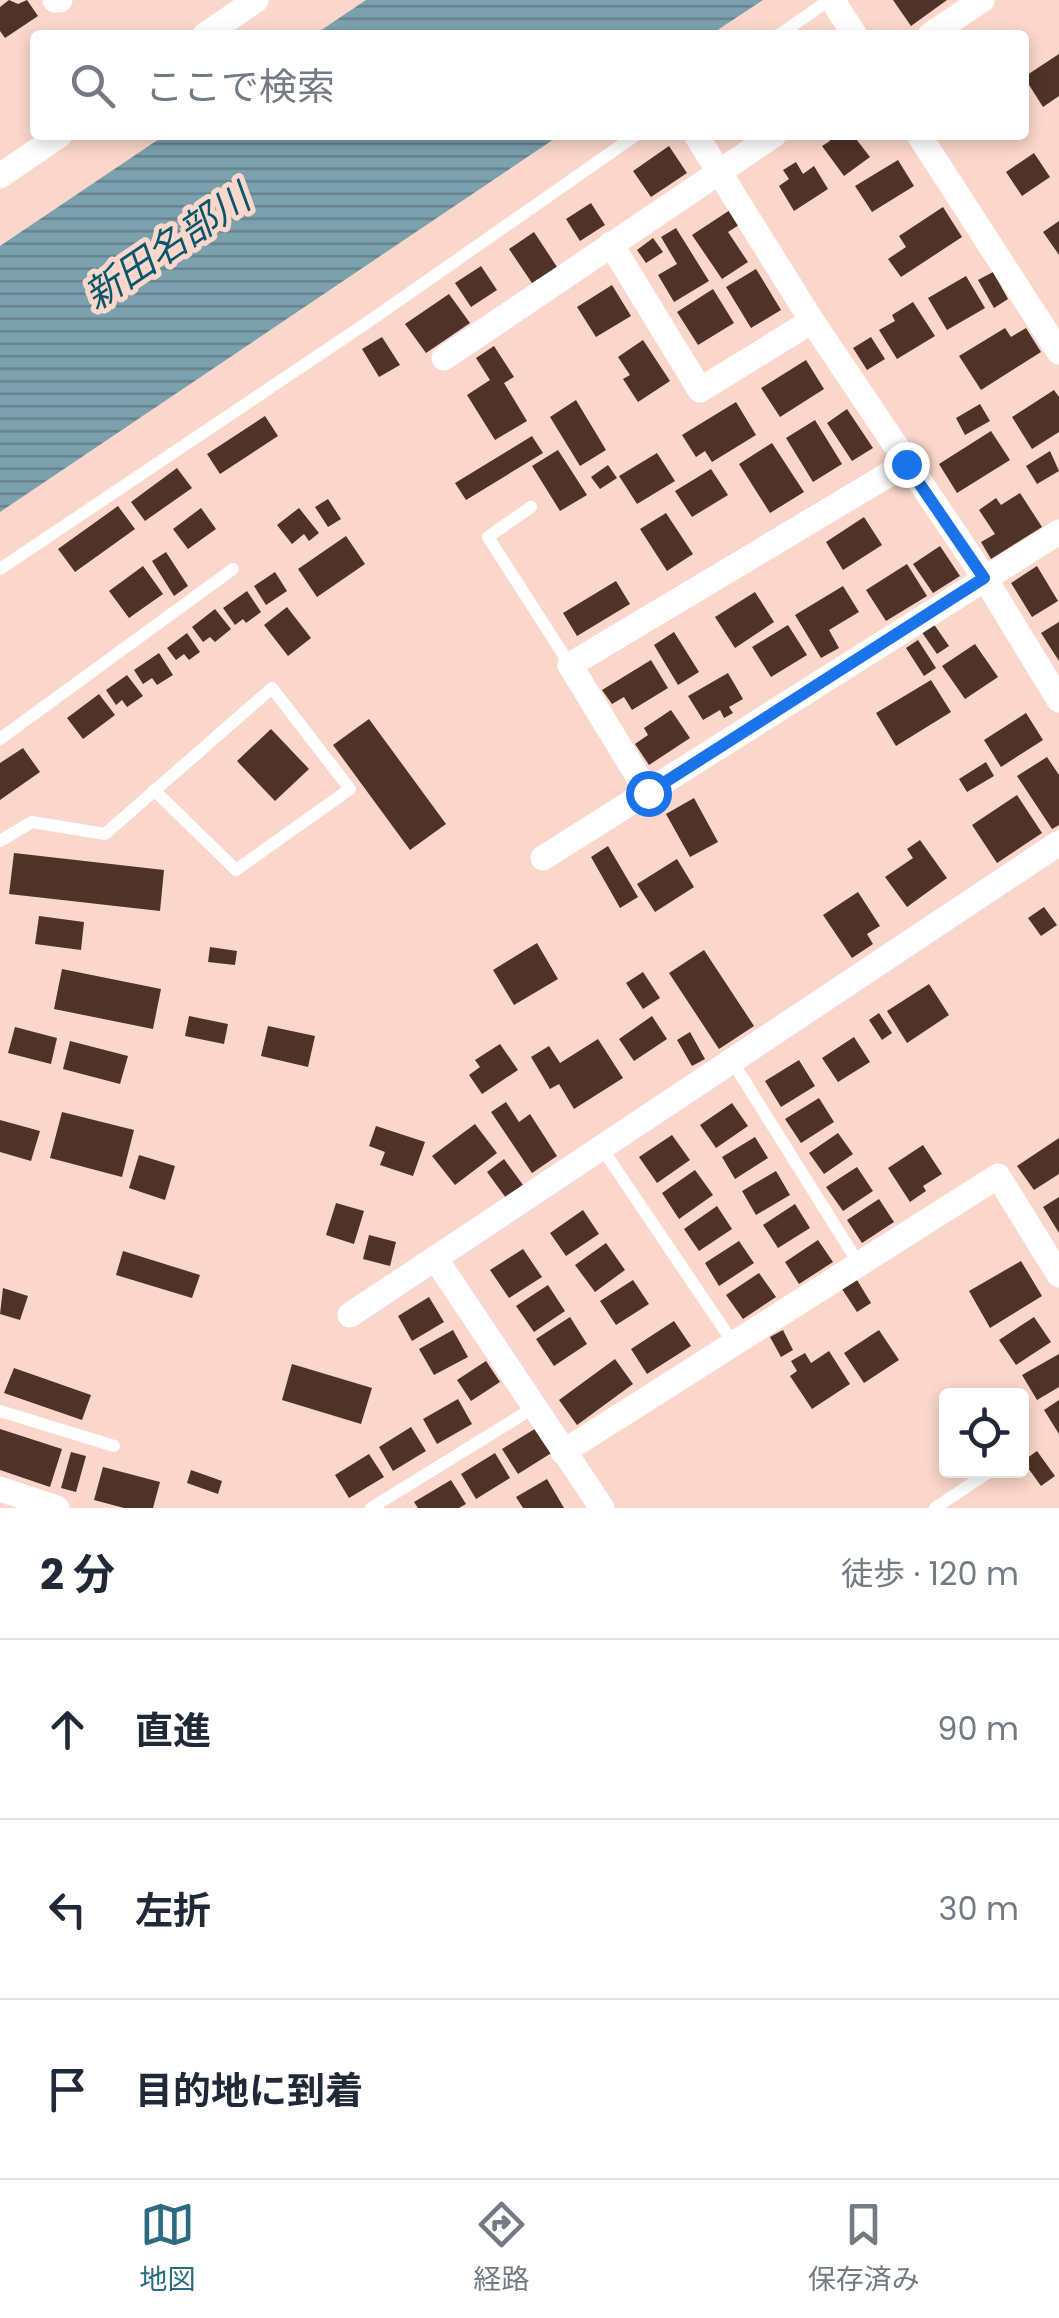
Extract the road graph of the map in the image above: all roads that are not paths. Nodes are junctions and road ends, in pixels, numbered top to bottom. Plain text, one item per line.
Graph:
1 (256, 0) edge
2 (830, 0) edge
3 (982, 0) edge
4 (212, 30) edge
5 (786, 30) edge
6 (851, 30) edge
7 (937, 30) edge
8 (53, 140) edge
9 (629, 140) edge
10 (699, 140) edge
11 (766, 140) edge
12 (923, 140) edge
13 (720, 170) junction
14 (0, 176) edge
15 (611, 244) junction
16 (812, 322) junction
17 (1059, 352) edge
18 (444, 358) dead end
19 (906, 464) junction
20 (531, 506) dead end
21 (1059, 532) edge
22 (0, 569) edge
23 (232, 570) dead end
24 (984, 578) junction
25 (570, 664) junction
26 (1059, 700) edge
27 (0, 739) edge
28 (154, 790) junction
29 (648, 793) junction
30 (0, 841) edge
31 (1059, 843) edge
32 (543, 858) dead end
33 (732, 1061) junction
34 (601, 1147) junction
35 (435, 1258) junction
36 (859, 1264) junction
37 (1059, 1274) edge
38 (350, 1315) dead end
39 (734, 1344) junction
40 (535, 1407) junction
41 (0, 1411) edge
42 (114, 1446) dead end
43 (564, 1452) junction
44 (980, 1478) edge
45 (0, 1489) edge
46 (57, 1508) edge
47 (371, 1508) edge
48 (602, 1508) edge
49 (935, 1508) edge

1 - 4 street
2 - 5 lane
2 - 6 street
3 - 7 street
8 - 14 street
9 - 22 lane
10 - 13 street
11 - 13 street
12 - 17 street
13 - 15 street
13 - 16 street
15 - 16 street
15 - 18 street
16 - 19 street
19 - 24 street
19 - 25 street
20 - 25 lane
21 - 24 street
23 - 27 lane
24 - 26 street
24 - 29 street
25 - 29 street
28 - 28 lane
28 - 30 lane
29 - 32 street
31 - 33 street
33 - 34 street
33 - 36 lane
34 - 35 street
34 - 39 lane
35 - 38 street
35 - 40 street
36 - 37 street
36 - 39 street
39 - 43 street
40 - 43 street
40 - 47 lane
41 - 42 lane
43 - 48 street
44 - 49 lane
45 - 46 street

